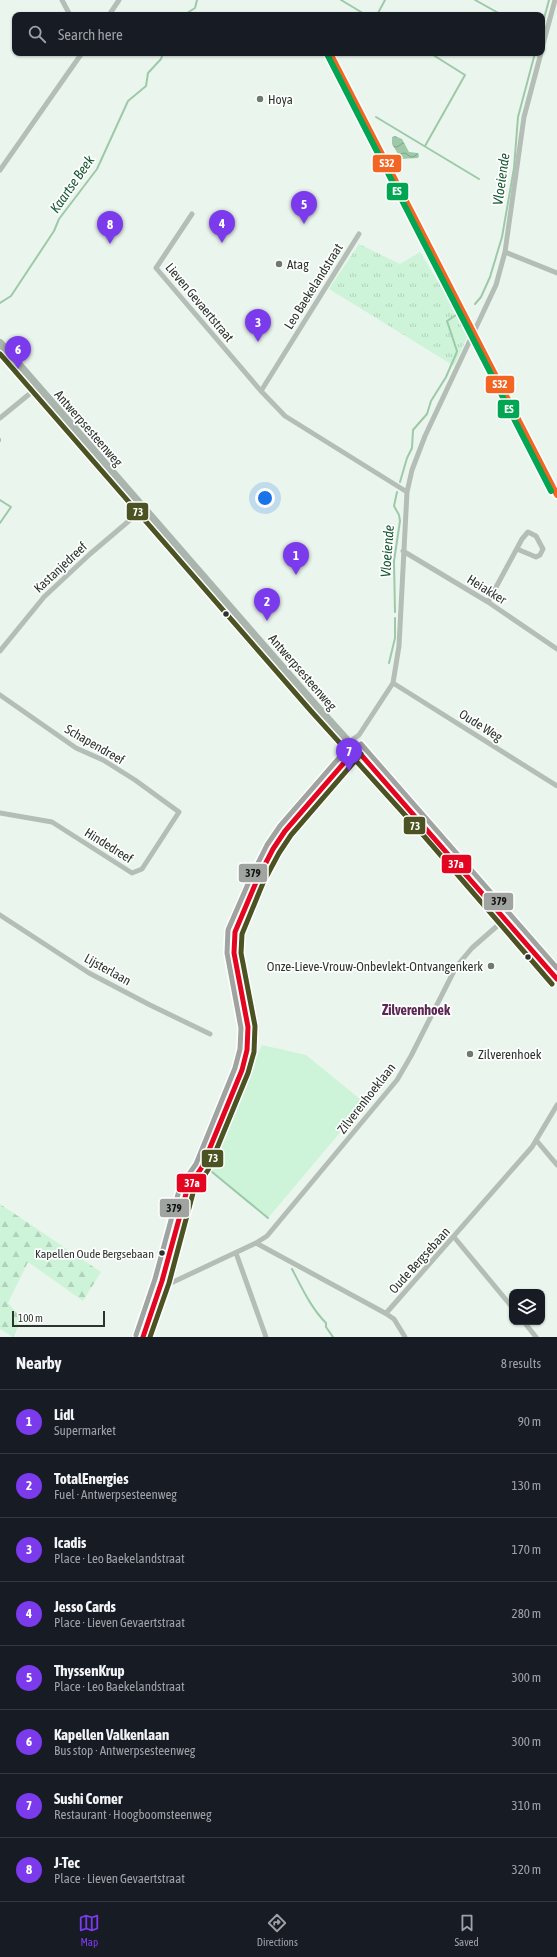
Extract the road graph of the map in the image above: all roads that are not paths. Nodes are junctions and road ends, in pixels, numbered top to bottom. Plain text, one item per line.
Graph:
1 (62, 0) edge
2 (119, 0) edge
3 (555, 0) edge
4 (68, 12) edge
5 (111, 12) edge
6 (545, 37) edge
7 (80, 56) edge
8 (540, 56) edge
9 (0, 170) edge
10 (192, 214) dead end
11 (358, 234) dead end
12 (505, 252) junction
13 (557, 273) edge
14 (0, 343) edge
15 (38, 386) junction
16 (261, 391) junction
17 (0, 418) edge
18 (407, 492) junction
19 (144, 508) junction
20 (517, 549) junction
21 (403, 550) junction
22 (488, 602) junction
23 (557, 649) edge
24 (0, 651) edge
25 (393, 683) junction
26 (0, 695) edge
27 (349, 742) junction
28 (356, 749) junction
29 (557, 786) edge
30 (179, 812) joint
31 (0, 813) edge
32 (0, 915) edge
33 (505, 919) junction
34 (557, 979) edge
35 (210, 1034) dead end
36 (557, 1105) edge
37 (536, 1140) junction
38 (557, 1165) edge
39 (454, 1237) junction
40 (256, 1243) junction
41 (236, 1253) junction
42 (162, 1281) junction
43 (509, 1303) edge
44 (385, 1313) junction
45 (526, 1325) edge
46 (143, 1337) edge
47 (266, 1337) edge
48 (405, 1337) edge
49 (536, 1337) edge

1 - 4 street
2 - 5 street
3 - 6 street
7 - 9 street
8 - 12 street
10 - 16 street, Lieven Gevaertstraat
11 - 16 street, Leo Baekelandstraat
12 - 13 street
12 - 18 street
14 - 15 main road, Antwerpsesteenweg
15 - 17 street
15 - 19 main road, Antwerpsesteenweg
16 - 18 street, Lieven Gevaertstraat
18 - 21 street
19 - 24 street, Kastanjedreef
19 - 27 main road, Antwerpsesteenweg
20 - 20 street
20 - 22 street
21 - 22 street, Heiakker
21 - 25 street
22 - 23 street, Heiakker
25 - 27 street
25 - 29 street, Oude Weg
26 - 30 street, Schapendreef
27 - 28 main road, Antwerpsesteenweg
28 - 33 main road, Antwerpsesteenweg
28 - 42 street
30 - 31 street, Hindedreef
32 - 35 street, Lijsterlaan
33 - 34 main road, Antwerpsesteenweg
33 - 40 street, Zilverenhoeklaan
36 - 37 street, Oude Bergsebaan
37 - 38 street
37 - 39 street, Oude Bergsebaan
39 - 43 street
39 - 44 street, Oude Bergsebaan
40 - 41 street, Zilverenhoeklaan
40 - 44 street
41 - 42 street
41 - 47 street
42 - 46 street
44 - 48 street
45 - 49 street

